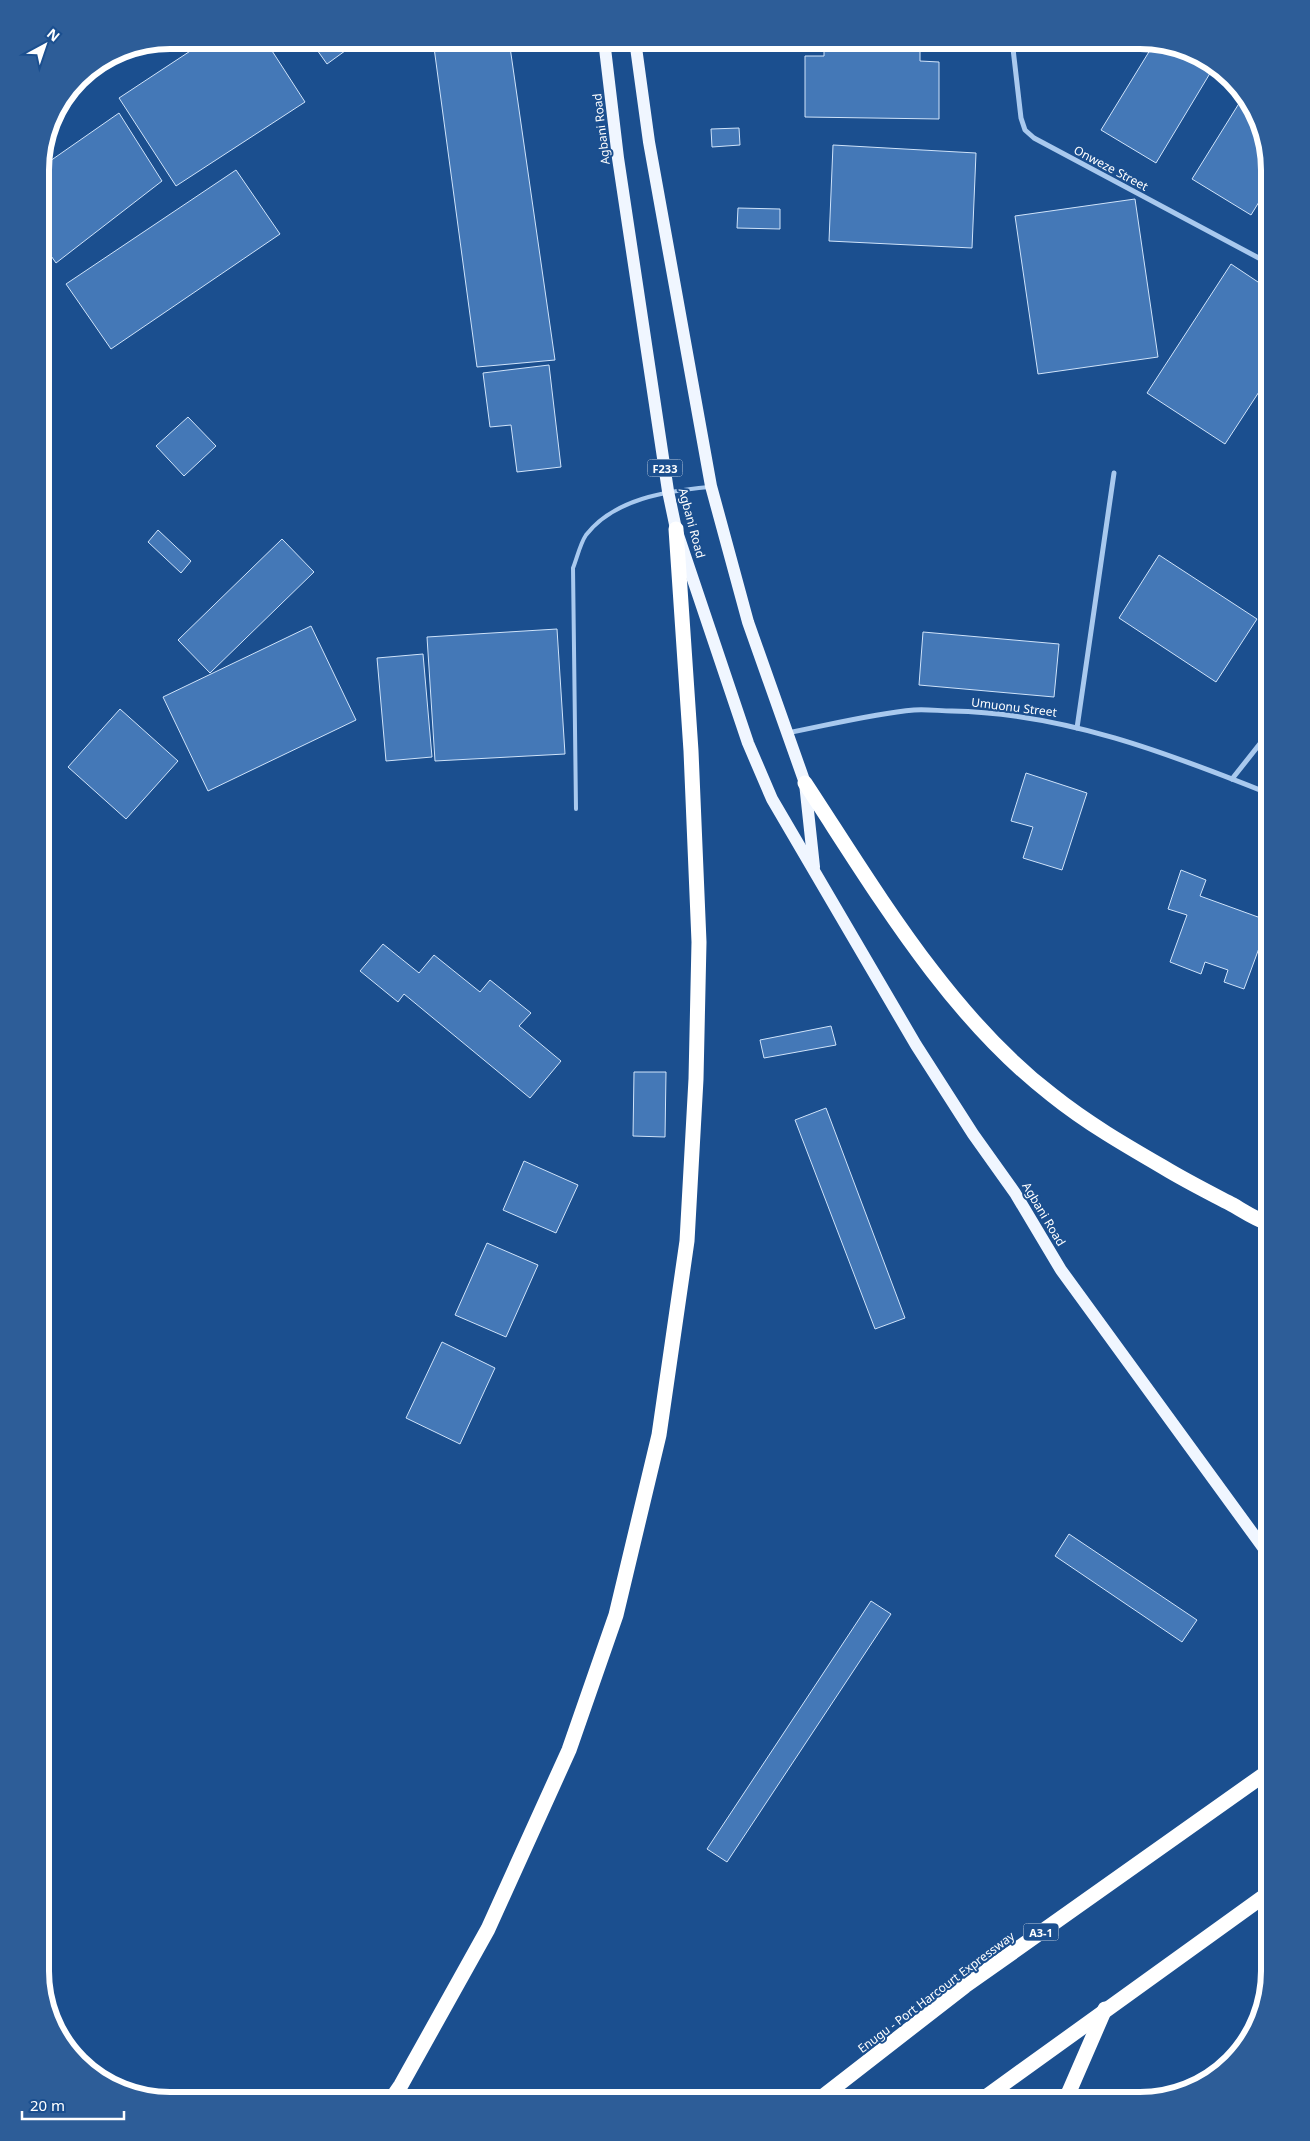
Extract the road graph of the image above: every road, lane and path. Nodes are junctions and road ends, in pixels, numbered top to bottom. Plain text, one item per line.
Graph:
1 (605, 49) edge
2 (636, 49) edge
3 (1013, 49) edge
4 (1261, 259) edge
5 (1114, 473) dead end
6 (711, 486) junction
7 (668, 491) junction
8 (676, 529) junction
9 (1077, 728) junction
10 (786, 733) junction
11 (1261, 743) edge
12 (1232, 779) junction
13 (804, 783) junction
14 (1261, 790) edge
15 (576, 809) dead end
16 (814, 872) junction
17 (1261, 1219) edge
18 (1261, 1545) edge
19 (1261, 1776) edge
20 (1261, 1898) edge
21 (1106, 2009) junction
22 (396, 2092) edge
23 (829, 2092) edge
24 (992, 2092) edge
25 (1069, 2092) edge

1 - 7 main road, Agbani Road / F233
2 - 6 main road, Agbani Road
3 - 4 street, Onweze Street
5 - 9 street
6 - 7 lane
6 - 10 main road, Agbani Road
7 - 8 main road, Agbani Road / F233
7 - 15 lane
8 - 16 main road, Agbani Road / F233
8 - 22 highway
9 - 10 street, Umuonu Street
9 - 12 street, Umuonu Street
10 - 13 main road, Agbani Road
11 - 12 street
12 - 14 street, Umuonu Street
13 - 16 main road, Agbani Road
13 - 17 highway
16 - 18 main road, Agbani Road
19 - 23 highway, Enugu - Port Harcourt Expressway / A3-1
20 - 21 highway
21 - 24 highway
21 - 25 highway

